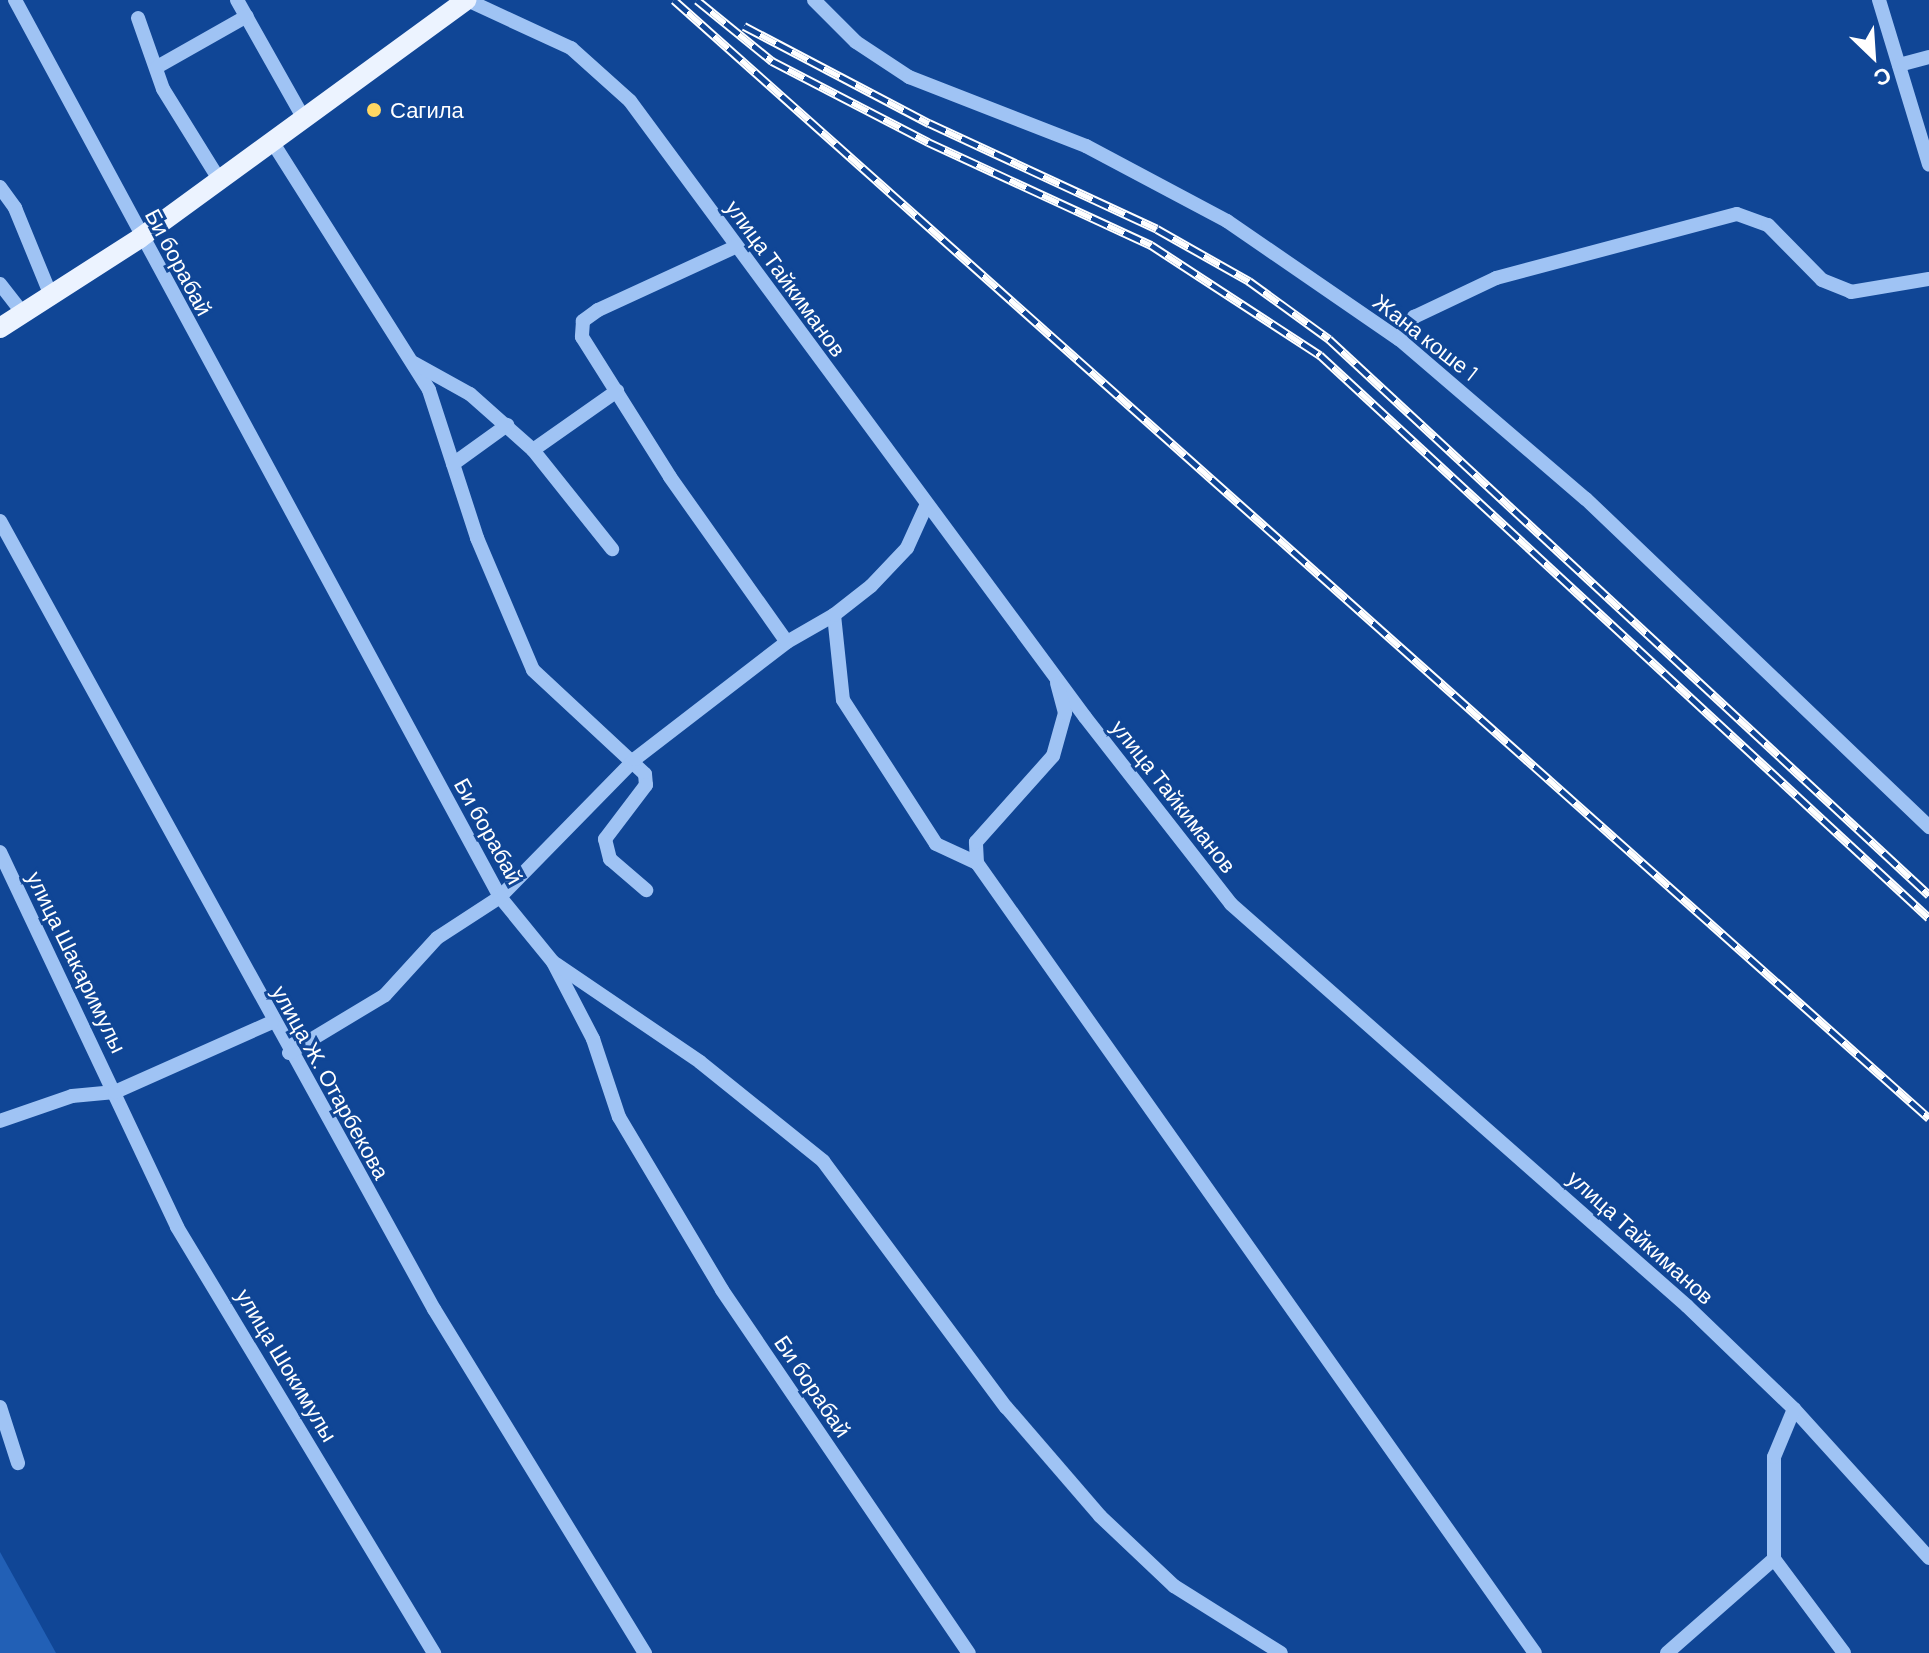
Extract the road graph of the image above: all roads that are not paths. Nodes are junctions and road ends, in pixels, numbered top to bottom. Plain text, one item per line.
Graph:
1 (15, 0) edge
2 (237, 0) edge
3 (466, 0) edge
4 (814, 0) edge
5 (1879, 0) edge
6 (439, 9) edge
7 (247, 16) junction
8 (138, 18) dead end
9 (1929, 57) edge
10 (1899, 65) junction
11 (157, 67) junction
12 (304, 119) junction
13 (273, 143) junction
14 (1929, 165) edge
15 (220, 181) junction
16 (0, 187) edge
17 (140, 238) junction
18 (735, 247) junction
19 (1929, 279) edge
20 (0, 284) edge
21 (52, 298) junction
22 (24, 315) junction
23 (0, 328) edge
24 (1399, 339) junction
25 (411, 362) junction
26 (617, 391) junction
27 (507, 425) junction
28 (533, 450) junction
29 (453, 464) junction
30 (927, 504) junction
31 (0, 521) edge
32 (612, 549) dead end
33 (834, 615) junction
34 (787, 642) junction
35 (1055, 671) junction
36 (635, 759) junction
37 (1929, 827) edge
38 (0, 852) edge
39 (977, 863) junction
40 (646, 890) dead end
41 (500, 897) junction
42 (553, 962) junction
43 (272, 1022) junction
44 (289, 1053) junction
45 (115, 1092) junction
46 (0, 1121) edge
47 (0, 1407) edge
48 (1794, 1409) junction
49 (18, 1463) dead end
50 (1929, 1558) edge
51 (1774, 1559) junction
52 (434, 1653) edge
53 (645, 1653) edge
54 (969, 1653) edge
55 (1281, 1653) edge
56 (1535, 1653) edge
57 (1667, 1653) edge
58 (1844, 1653) edge

1 - 17 street, Би борабай
2 - 7 street
3 - 6 main road
3 - 18 street, улица Тайкиманов
4 - 24 street, Жана коше 1
5 - 10 street
6 - 12 main road
7 - 11 street
7 - 12 street
8 - 11 street
9 - 10 street
10 - 14 street
11 - 15 street
12 - 13 main road
13 - 15 main road
13 - 25 street
15 - 17 main road
16 - 21 street
17 - 21 main road
17 - 41 street, Би борабай
18 - 26 street
18 - 30 street, улица Тайкиманов
19 - 24 street
20 - 22 street
21 - 22 main road
22 - 23 main road
24 - 37 street, Жана коше 1
25 - 27 street
25 - 29 street
26 - 28 street
26 - 34 street
27 - 28 street
27 - 29 street
28 - 32 street
29 - 36 street
30 - 33 street
30 - 35 street, улица Тайкиманов
31 - 43 street, улица Ж. Отарбекова
33 - 34 street
33 - 39 street
34 - 36 street
35 - 39 street
35 - 48 street, улица Тайкиманов
36 - 40 street
36 - 41 street
38 - 45 street, улица Шакаримулы
39 - 56 street
41 - 42 street, Би борабай
41 - 44 street
42 - 54 street, Би борабай
42 - 55 street
43 - 44 street, улица Ж. Отарбекова
43 - 45 street
44 - 53 street, улица Ж. Отарбекова
45 - 46 street
45 - 52 street, улица Шокимулы
47 - 49 street
48 - 50 street, улица Тайкиманов
48 - 51 street
51 - 57 street
51 - 58 street

